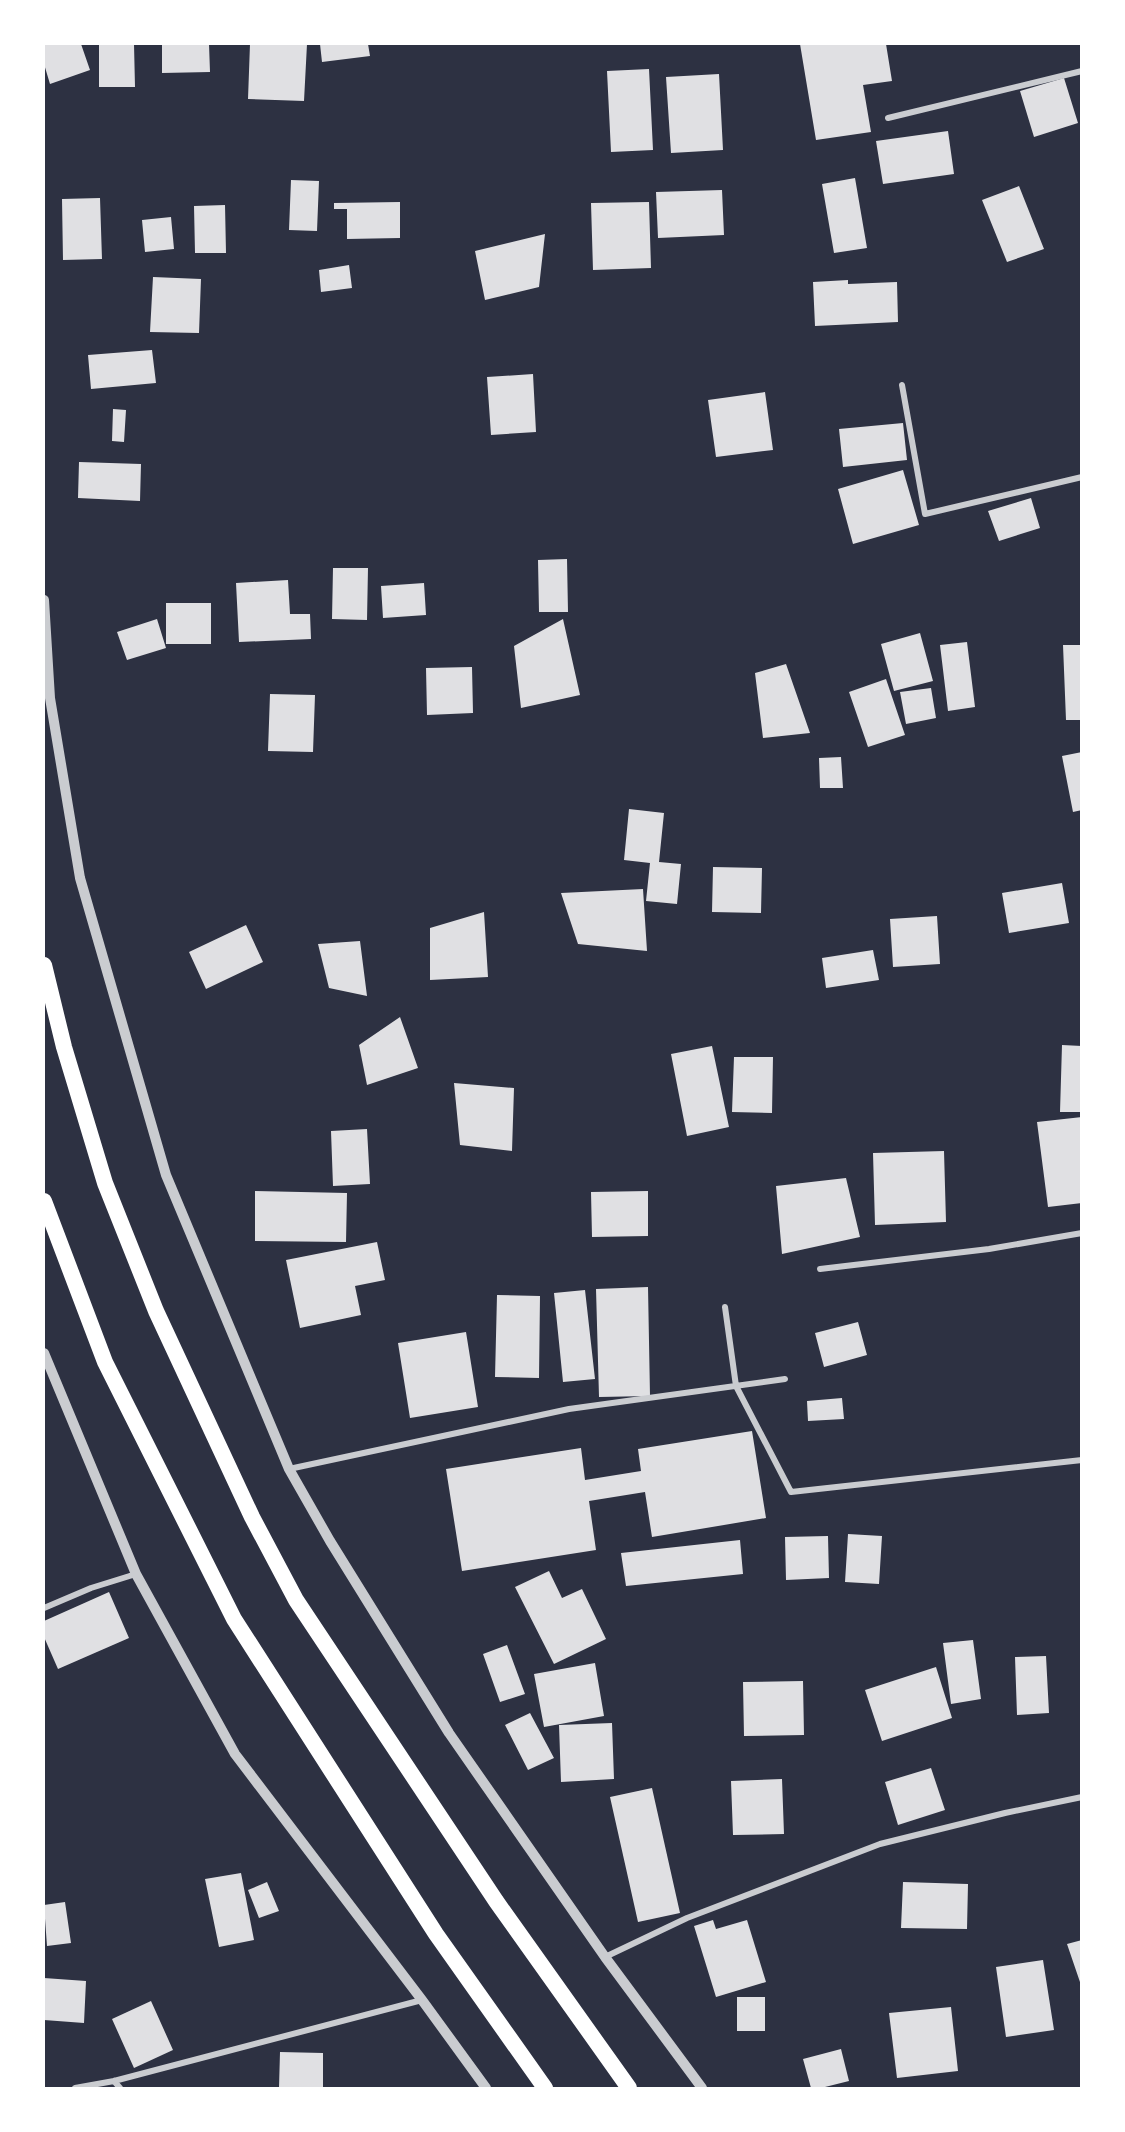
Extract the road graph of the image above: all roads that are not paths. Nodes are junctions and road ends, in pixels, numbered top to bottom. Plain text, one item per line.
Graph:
1 (1082, 71) edge
2 (888, 118) dead end
3 (902, 385) dead end
4 (1082, 477) edge
5 (44, 600) edge
6 (44, 965) edge
7 (44, 1201) edge
8 (1082, 1233) edge
9 (820, 1269) dead end
10 (724, 1307) dead end
11 (44, 1353) edge
12 (785, 1379) dead end
13 (736, 1386) junction
14 (1082, 1460) edge
15 (289, 1469) junction
16 (136, 1574) junction
17 (44, 1608) edge
18 (1082, 1797) edge
19 (605, 1957) junction
20 (422, 2000) junction
21 (114, 2081) junction
22 (75, 2088) edge
23 (120, 2088) edge
24 (486, 2088) edge
25 (546, 2088) edge
26 (629, 2088) edge
27 (702, 2088) edge

1 - 2 street
3 - 4 street
5 - 15 street
6 - 26 highway
7 - 25 highway
8 - 9 street
10 - 13 street
11 - 16 street
12 - 13 street
13 - 14 street
13 - 15 street
15 - 19 street
16 - 17 street
16 - 20 street
18 - 19 street
19 - 27 street
20 - 21 street
20 - 24 street
21 - 22 street
21 - 23 street

